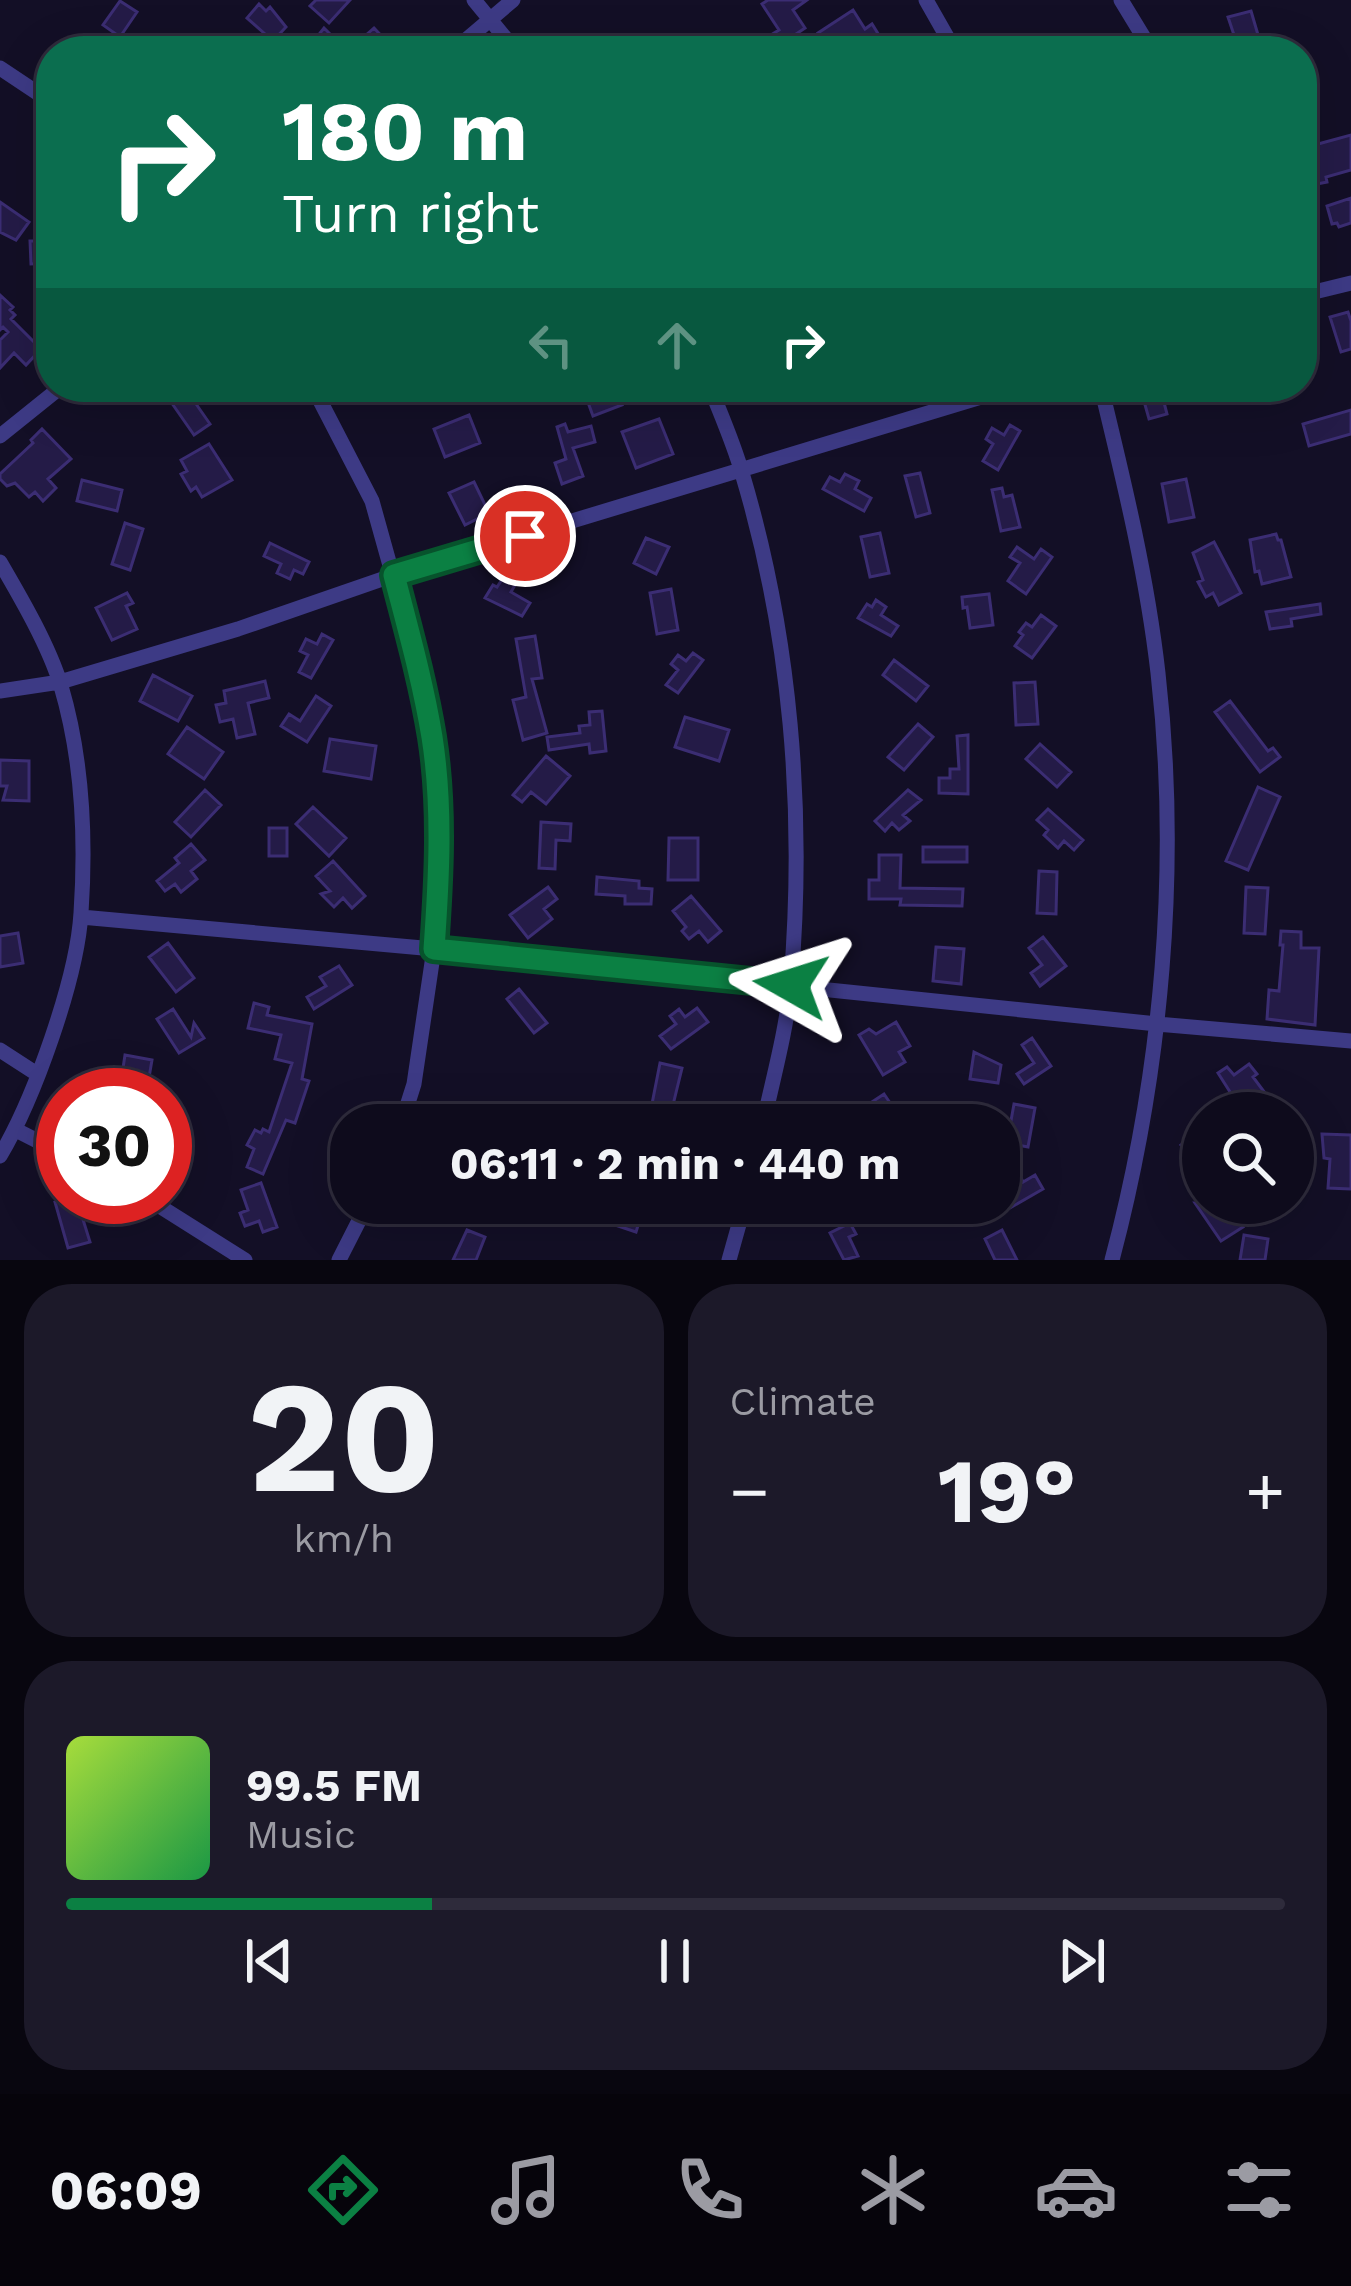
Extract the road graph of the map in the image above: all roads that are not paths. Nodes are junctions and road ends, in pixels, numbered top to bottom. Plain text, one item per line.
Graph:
1 (474, 0) edge
2 (513, 0) edge
3 (926, 0) edge
4 (1121, 0) edge
5 (492, 18) junction
6 (471, 36) edge
7 (505, 36) edge
8 (946, 36) edge
9 (1143, 36) edge
10 (0, 68) edge
11 (36, 92) edge
12 (1351, 283) edge
13 (1317, 292) edge
14 (42, 402) edge
15 (322, 402) edge
16 (716, 402) edge
17 (965, 402) edge
18 (1105, 402) edge
19 (0, 436) edge
20 (742, 470) junction
21 (0, 562) edge
22 (394, 575) junction
23 (60, 682) junction
24 (0, 691) edge
25 (81, 917) junction
26 (434, 949) junction
27 (791, 985) junction
28 (1157, 1024) junction
29 (1351, 1041) edge
30 (0, 1050) edge
31 (40, 1068) edge
32 (36, 1073) edge
33 (36, 1079) edge
34 (407, 1104) edge
35 (767, 1104) edge
36 (16, 1130) junction
37 (36, 1140) edge
38 (0, 1156) edge
39 (188, 1224) edge
40 (358, 1224) edge
41 (740, 1224) edge
42 (245, 1260) edge
43 (340, 1260) edge
44 (729, 1260) edge
45 (1112, 1260) edge

1 - 5 street
2 - 5 street
3 - 8 street
4 - 9 street
5 - 6 street
5 - 7 street
10 - 11 street
12 - 13 street
14 - 19 street
15 - 22 street
16 - 20 street
17 - 20 street
18 - 28 street
20 - 22 street
20 - 27 street
21 - 23 street
22 - 23 street
22 - 26 street
23 - 24 street
23 - 25 street
25 - 26 street
25 - 31 street
26 - 27 street
26 - 34 street
27 - 28 street
27 - 35 street
28 - 29 street
28 - 45 street
30 - 32 street
33 - 36 street
36 - 37 street
36 - 38 street
39 - 42 street
40 - 43 street
41 - 44 street

